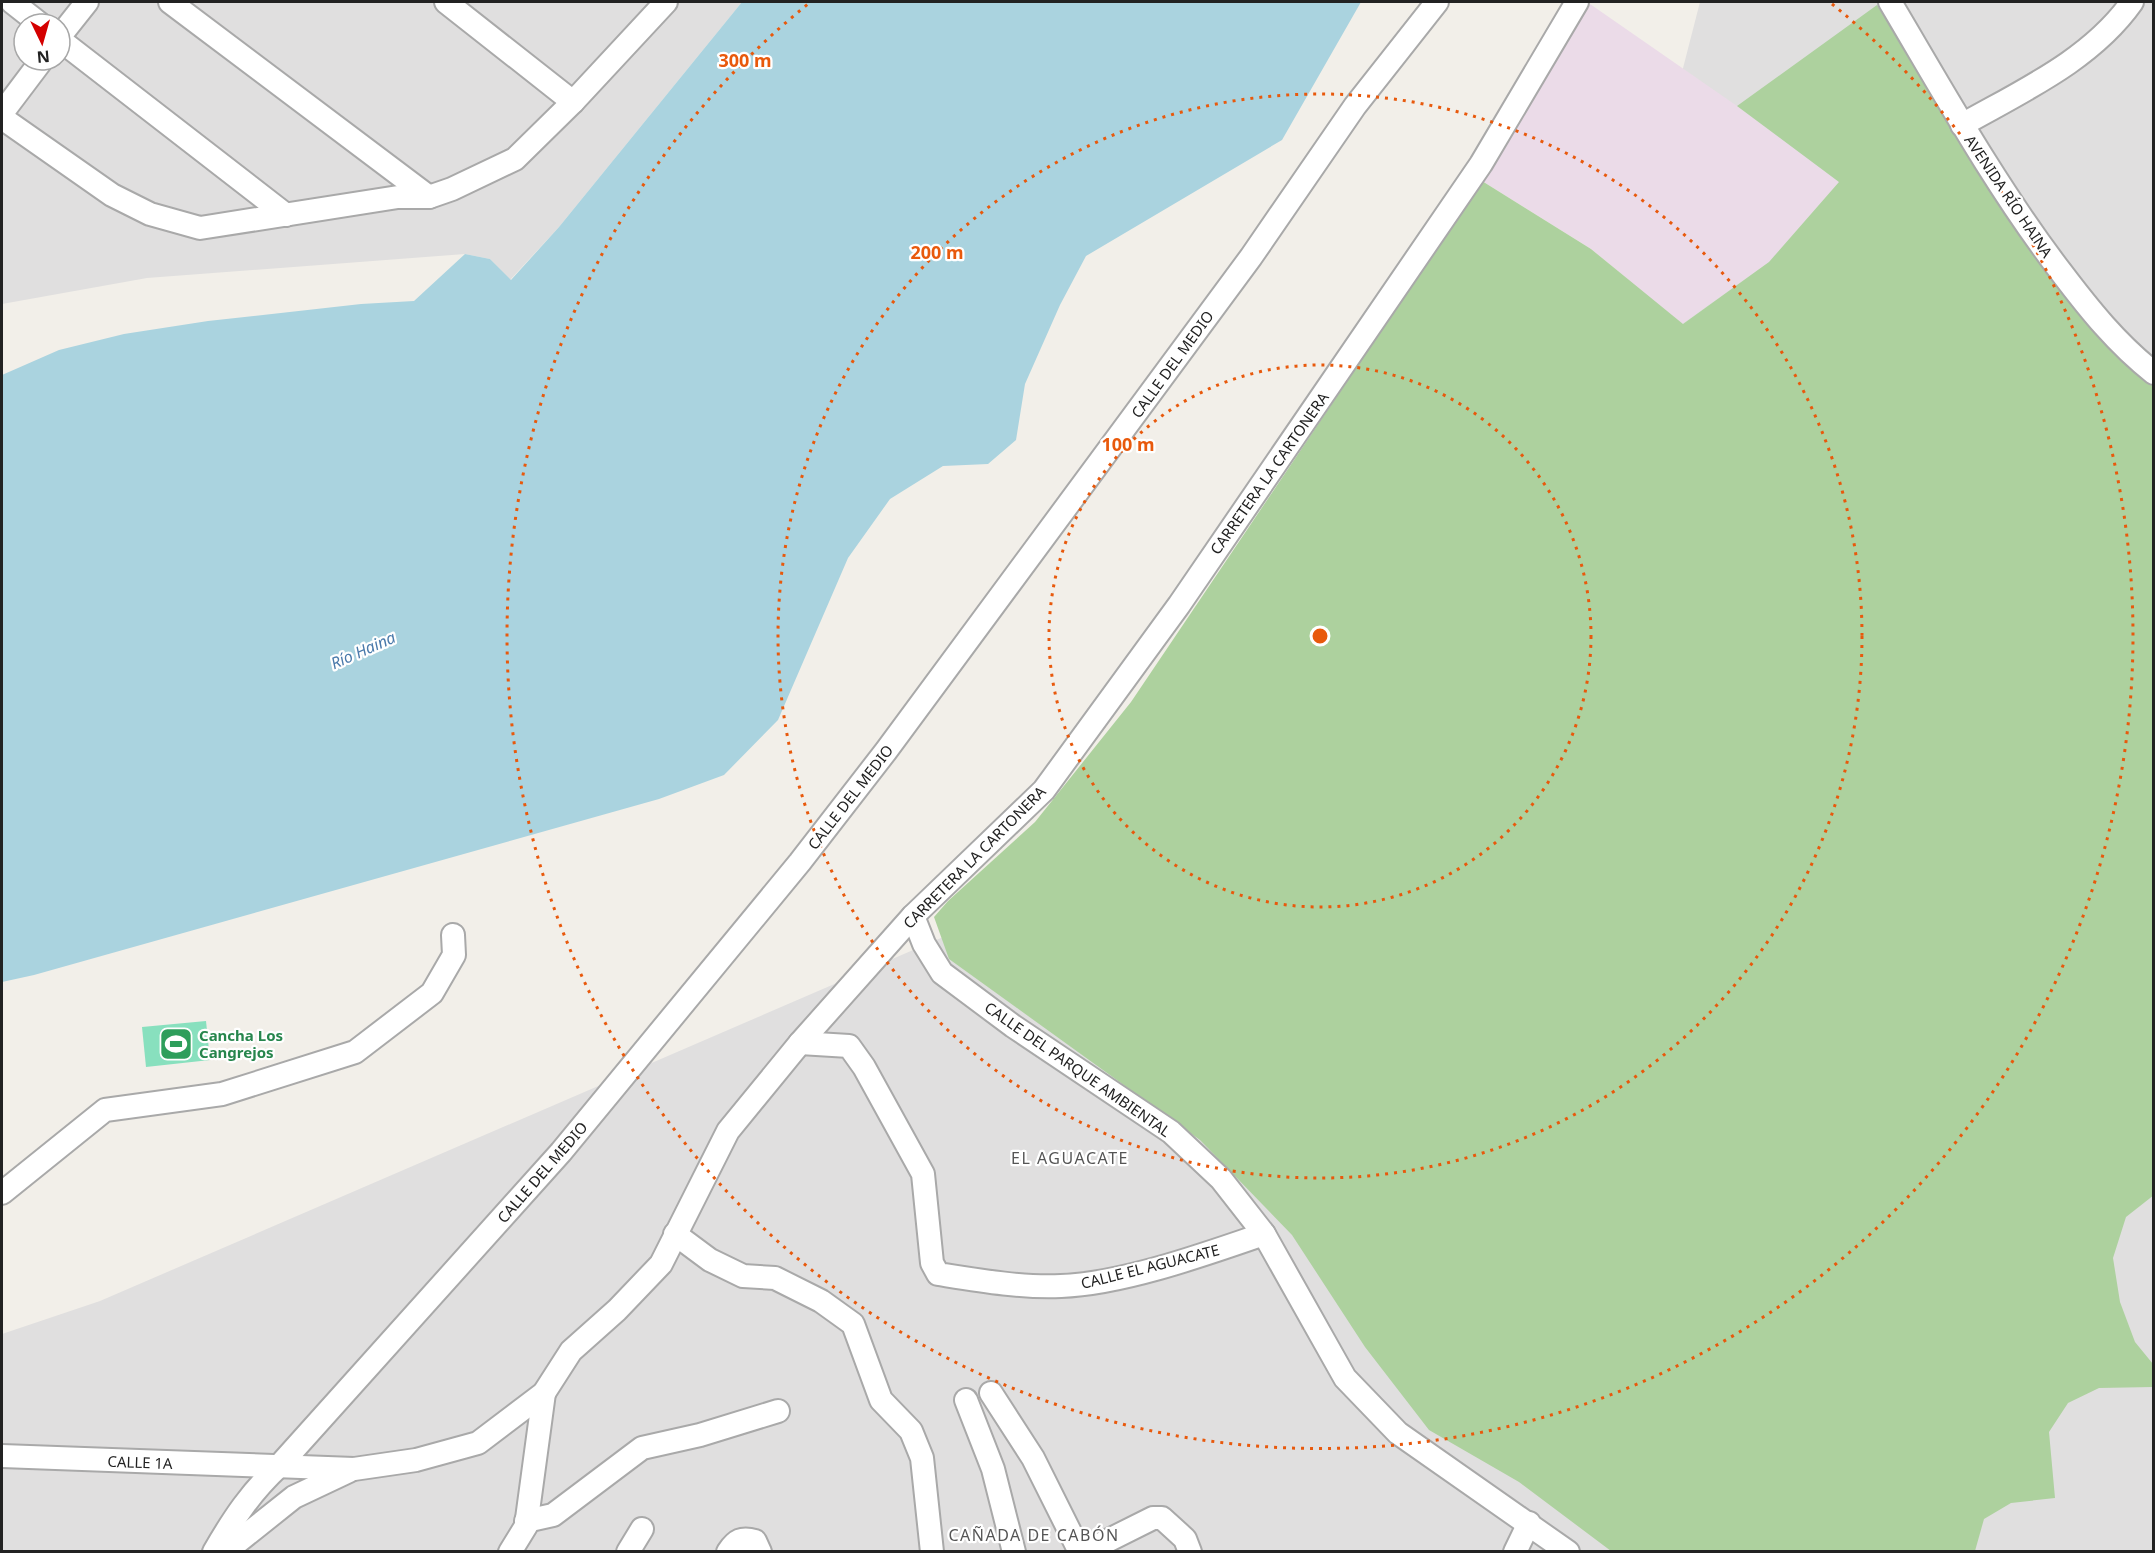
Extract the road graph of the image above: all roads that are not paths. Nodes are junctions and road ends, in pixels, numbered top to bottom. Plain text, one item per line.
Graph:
1 (12, 2) edge
2 (87, 2) edge
3 (170, 2) edge
4 (446, 2) edge
5 (666, 2) edge
6 (1437, 2) edge
7 (1577, 2) edge
8 (1890, 2) edge
9 (2132, 2) edge
10 (25, 12) edge
11 (72, 22) edge
12 (72, 47) edge
13 (33, 72) edge
14 (573, 102) junction
15 (2, 113) edge
16 (2, 118) edge
17 (1962, 125) junction
18 (429, 197) junction
19 (286, 215) junction
20 (2154, 373) edge
21 (913, 916) junction
22 (453, 934) dead end
23 (800, 1043) junction
24 (2, 1193) edge
25 (675, 1234) junction
26 (1264, 1234) junction
27 (544, 1393) junction
28 (991, 1393) dead end
29 (966, 1400) dead end
30 (778, 1411) dead end
31 (2, 1456) edge
32 (279, 1466) junction
33 (354, 1469) junction
34 (526, 1521) junction
35 (1529, 1523) junction
36 (642, 1529) dead end
37 (214, 1551) edge
38 (225, 1551) edge
39 (510, 1551) edge
40 (628, 1551) edge
41 (728, 1551) edge
42 (760, 1551) edge
43 (932, 1551) edge
44 (1014, 1551) edge
45 (1082, 1551) edge
46 (1190, 1551) edge
47 (1515, 1551) edge
48 (1568, 1551) edge

1 - 10 street
2 - 11 street
3 - 18 street
4 - 14 street
5 - 14 street
6 - 32 street, CALLE DEL MEDIO
7 - 21 street, CARRETERA LA CARTONERA
8 - 17 street, AVENIDA RÍO HAINA
9 - 17 street
12 - 19 street
13 - 15 street
14 - 18 street
16 - 19 street
17 - 20 street, AVENIDA RÍO HAINA
18 - 19 street
21 - 23 street, CARRETERA LA CARTONERA
21 - 26 street, CALLE DEL PARQUE AMBIENTAL
22 - 24 street
23 - 25 street, CARRETERA LA CARTONERA
23 - 26 street, CALLE EL AGUACATE
25 - 27 street, CARRETERA LA CARTONERA
25 - 43 street
26 - 35 street, CALLE DEL PARQUE AMBIENTAL
27 - 33 street, CARRETERA LA CARTONERA
27 - 34 street
28 - 45 street
29 - 44 street
30 - 34 street
31 - 32 street, CALLE 1A
32 - 33 street, CARRETERA LA CARTONERA
32 - 37 street, CALLE DEL MEDIO
33 - 38 street
34 - 39 street
35 - 47 street
35 - 48 street, CALLE DEL PARQUE AMBIENTAL
36 - 40 street
41 - 42 street
45 - 46 street

